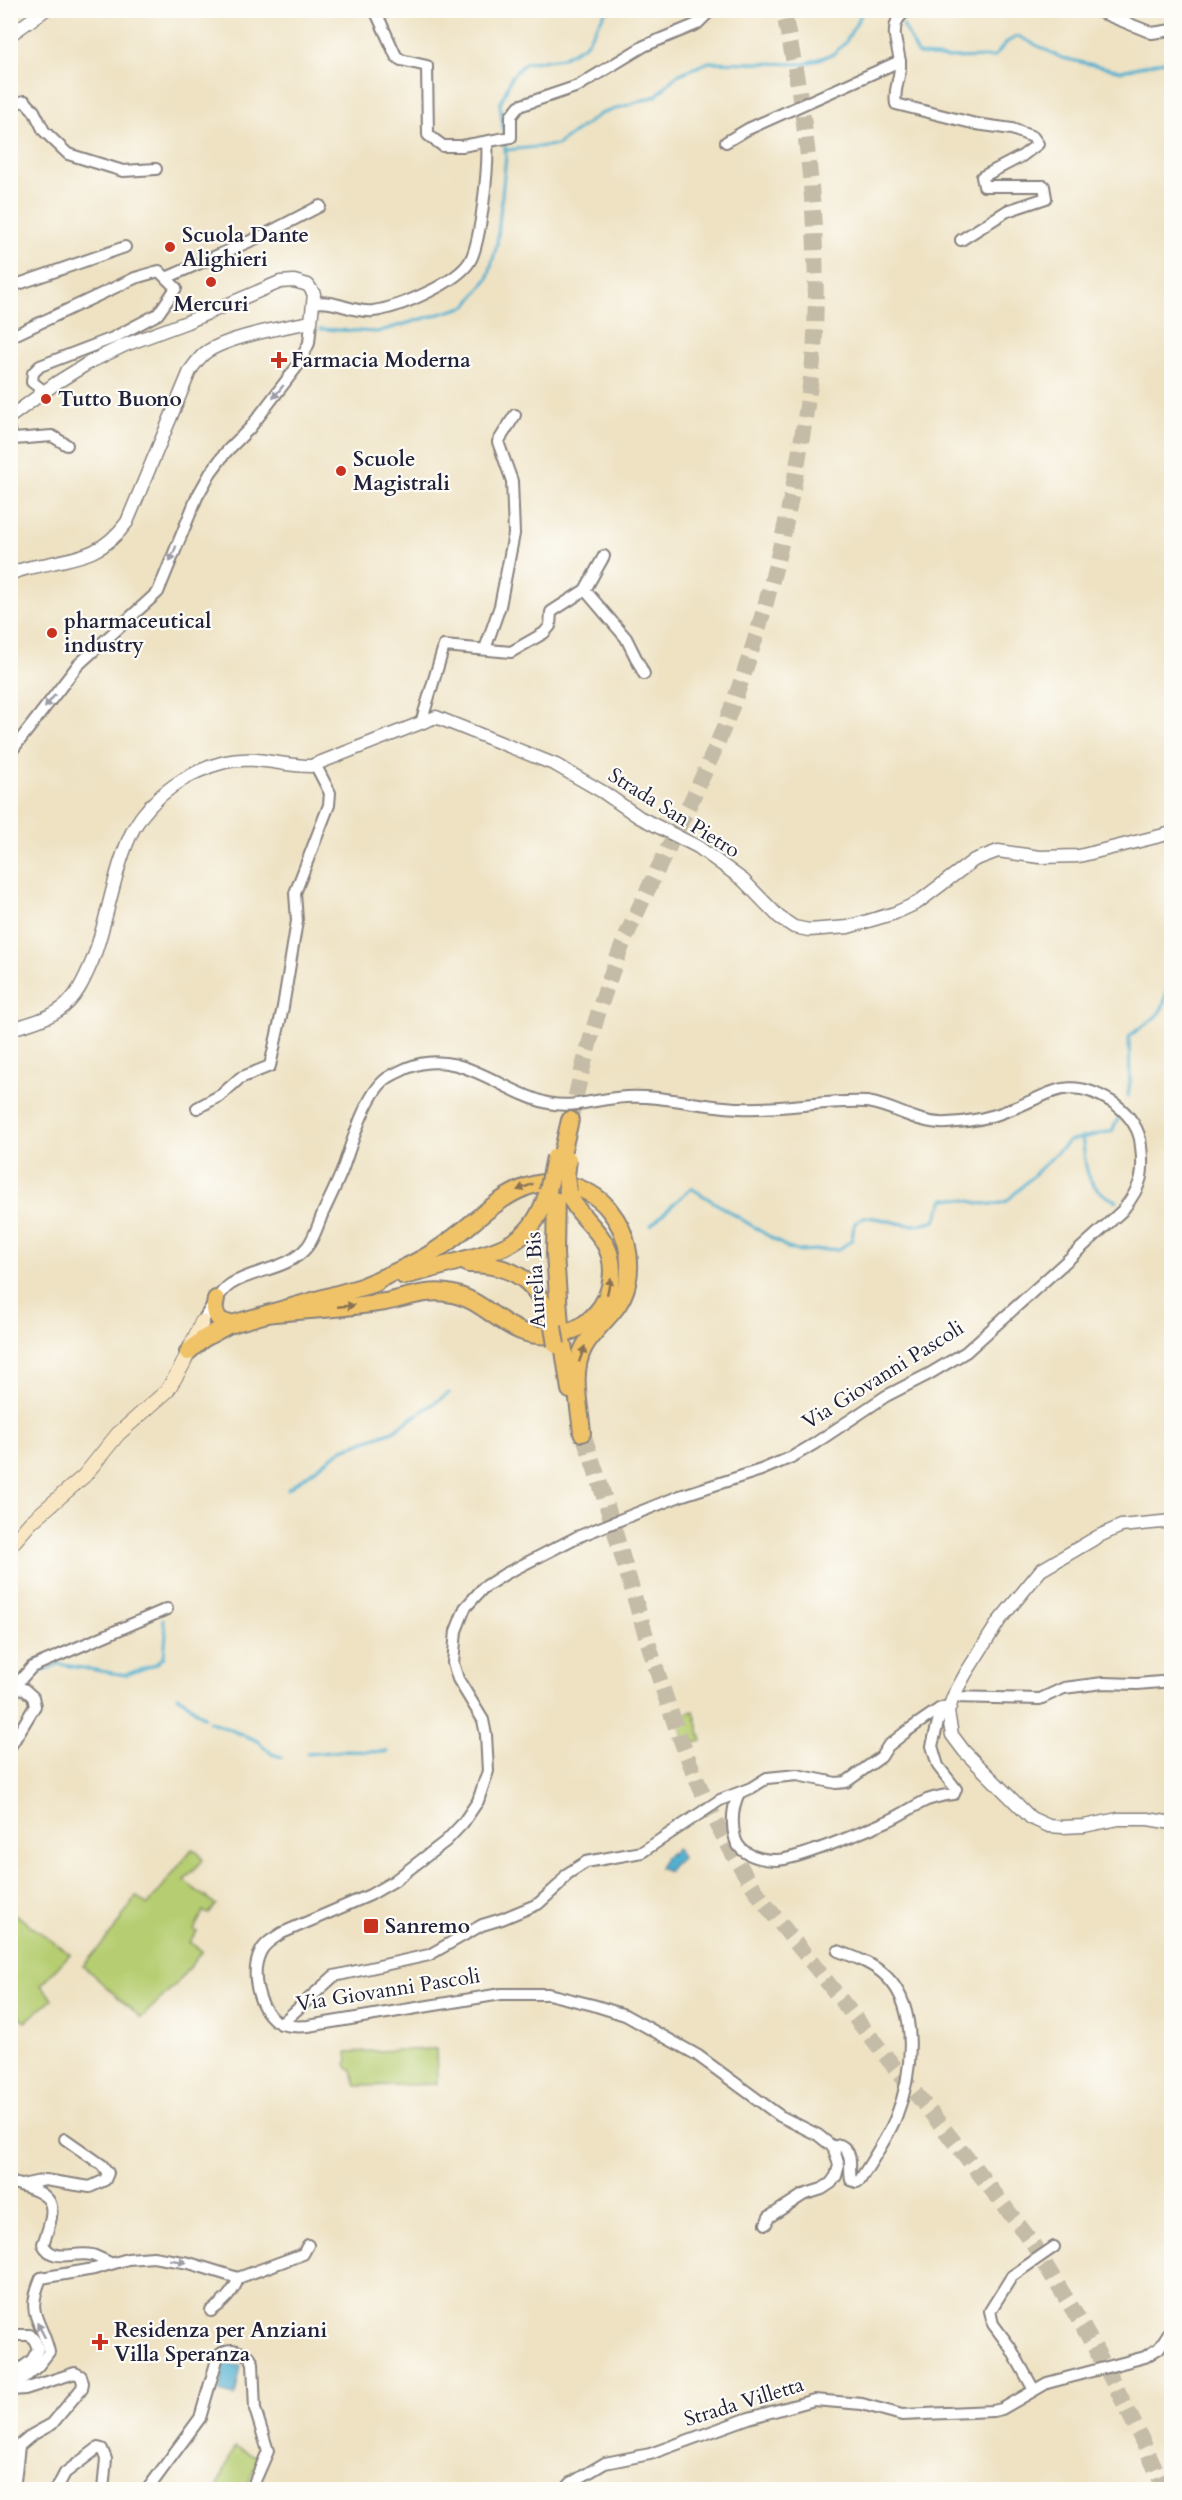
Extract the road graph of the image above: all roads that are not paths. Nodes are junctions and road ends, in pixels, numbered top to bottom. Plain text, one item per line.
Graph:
1 (45, 10) edge
2 (375, 10) edge
3 (714, 10) edge
4 (906, 10) edge
5 (1095, 10) edge
6 (1172, 30) edge
7 (10, 35) edge
8 (900, 61) junction
9 (10, 104) edge
10 (487, 142) junction
11 (726, 142) dead end
12 (156, 169) dead end
13 (320, 206) dead end
14 (961, 240) dead end
15 (125, 247) dead end
16 (166, 278) junction
17 (10, 287) edge
18 (314, 303) junction
19 (311, 322) junction
20 (10, 337) edge
21 (44, 391) junction
22 (515, 415) dead end
23 (10, 417) edge
24 (10, 432) edge
25 (67, 445) dead end
26 (604, 556) dead end
27 (10, 574) edge
28 (585, 590) junction
29 (485, 649) junction
30 (644, 674) dead end
31 (421, 723) junction
32 (10, 753) edge
33 (315, 764) junction
34 (1172, 833) edge
35 (10, 1029) edge
36 (196, 1108) dead end
37 (568, 1126) tunnel mouth
38 (557, 1192) junction
39 (419, 1272) junction
40 (365, 1285) junction
41 (216, 1299) junction
42 (267, 1314) junction
43 (202, 1322) junction
44 (228, 1326) junction
45 (557, 1326) junction
46 (188, 1352) junction
47 (1172, 1521) edge
48 (10, 1546) edge
49 (167, 1609) dead end
50 (1172, 1682) edge
51 (12, 1689) edge
52 (950, 1705) junction
53 (10, 1747) edge
54 (739, 1793) junction
55 (1172, 1823) edge
56 (838, 1952) dead end
57 (281, 2024) junction
58 (65, 2139) dead end
59 (833, 2147) junction
60 (16, 2184) edge
61 (766, 2224) dead end
62 (308, 2245) dead end
63 (1054, 2247) dead end
64 (110, 2263) junction
65 (238, 2278) junction
66 (211, 2311) dead end
67 (1172, 2328) edge
68 (10, 2335) edge
69 (10, 2376) edge
70 (1034, 2390) junction
71 (11, 2391) edge
72 (14, 2490) edge
73 (56, 2490) edge
74 (103, 2490) edge
75 (147, 2490) edge
76 (252, 2490) edge
77 (565, 2490) edge

1 - 7 street
2 - 10 street
3 - 10 street
4 - 8 street
5 - 6 street
8 - 11 street
8 - 14 street
9 - 12 street
10 - 18 street
13 - 16 street
15 - 17 street
16 - 20 street
16 - 21 street
18 - 19 street
18 - 21 street
19 - 27 street
19 -> 32 street
21 - 23 street
22 - 29 street
24 - 25 street
26 - 28 street
28 - 29 street
28 - 30 street
29 - 31 street
31 - 33 street, Strada San Pietro
31 - 34 street, Strada San Pietro
33 - 35 street, Strada San Pietro
33 - 36 street
37 - 38 highway, Aurelia Bis
38 - 39 highway
42 -> 38 highway
38 - 45 highway, Aurelia Bis
39 - 40 highway
39 - 45 highway
40 - 42 highway
45 -> 40 highway, Aurelia Bis
41 - 43 street, Via Giovanni Pascoli
41 - 44 highway
41 - 57 street, Via Giovanni Pascoli
42 - 44 highway
43 - 44 highway
43 - 46 main road, Via Giovanni Pascoli
44 - 46 highway
46 - 48 main road, Via Giovanni Pascoli
47 - 52 street
49 - 51 street
50 - 52 street
51 - 53 street
52 - 54 street
52 - 54 street
52 - 55 street
54 - 57 street
56 - 59 street, Via Giovanni Pascoli
57 - 59 street, Via Giovanni Pascoli
58 - 60 street
59 - 61 street
60 - 64 street
62 - 65 street
63 - 70 street
64 -> 65 street
71 -> 64 street
65 - 66 street
67 - 70 street, Strada Villetta
68 - 69 street
70 - 77 street, Strada Villetta
71 - 72 street
73 - 74 street
75 - 76 street

